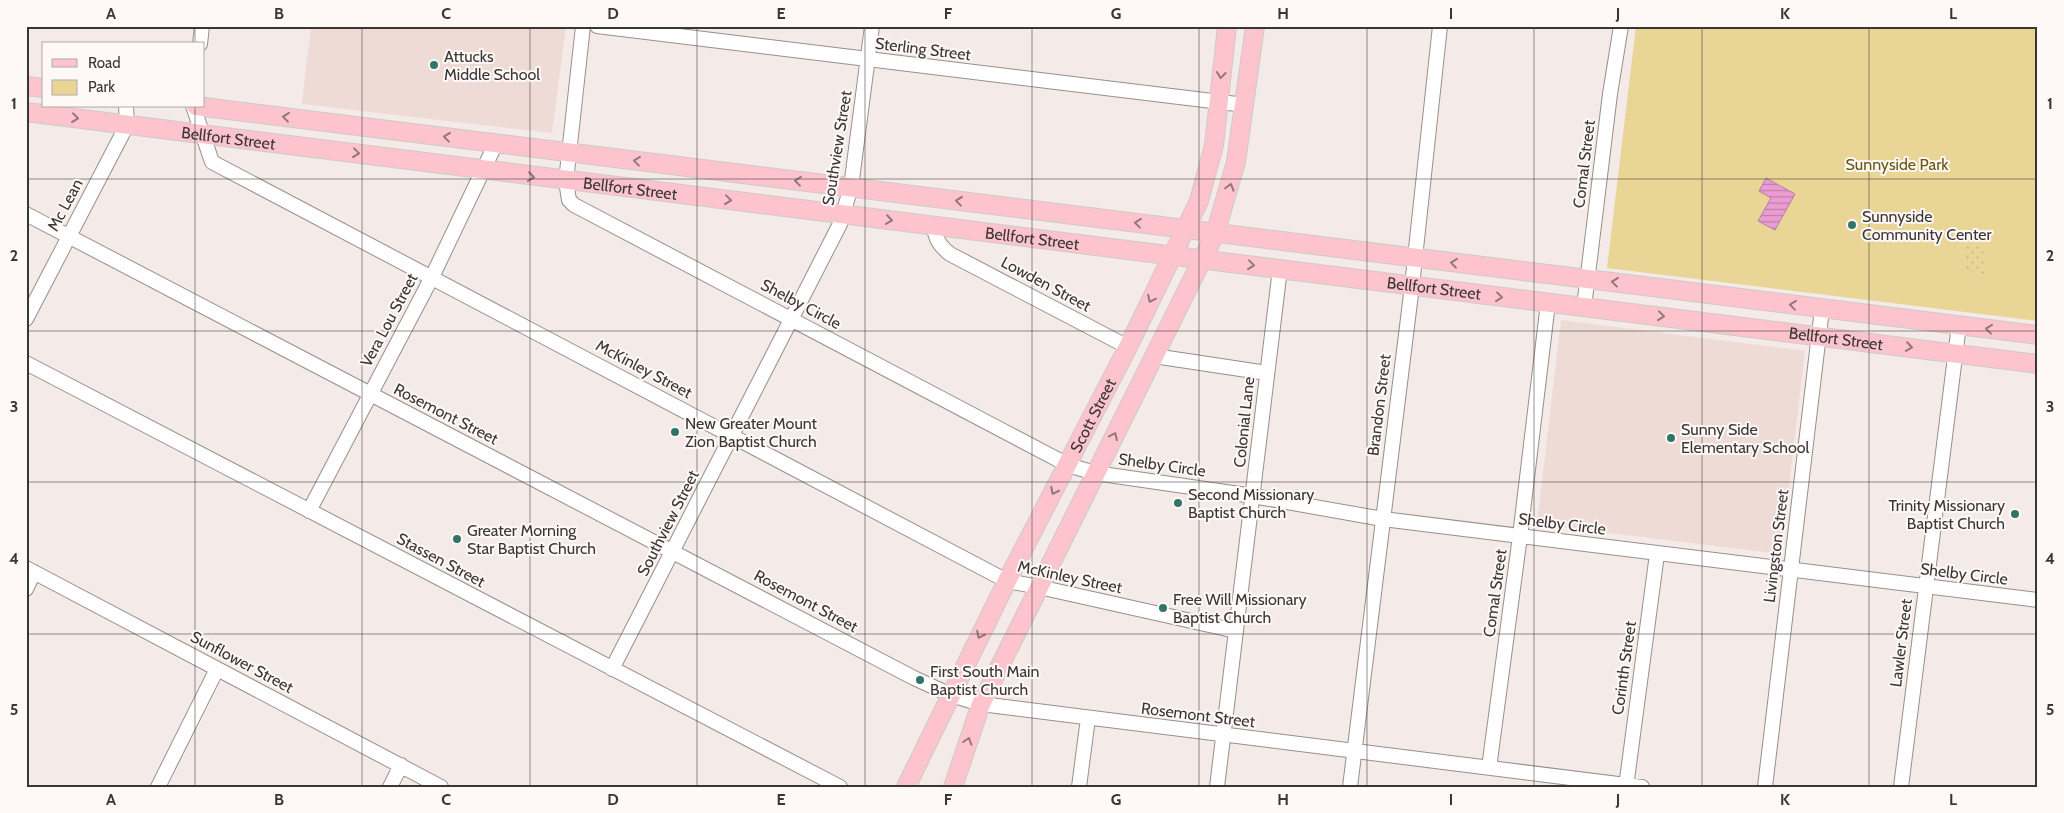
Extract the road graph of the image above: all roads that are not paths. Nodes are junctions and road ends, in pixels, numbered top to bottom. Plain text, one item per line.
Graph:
1 (202, 26) edge
2 (583, 26) edge
3 (597, 26) edge
4 (872, 26) edge
5 (1227, 26) edge
6 (1255, 26) edge
7 (1440, 26) edge
8 (1621, 26) edge
9 (200, 42) edge
10 (868, 60) junction
11 (26, 86) edge
12 (42, 88) edge
13 (1218, 102) junction
14 (1245, 105) junction
15 (205, 107) edge
16 (126, 108) edge
17 (196, 108) edge
18 (26, 112) edge
19 (337, 123) junction
20 (127, 125) junction
21 (203, 136) junction
22 (496, 143) junction
23 (334, 150) junction
24 (569, 153) junction
25 (483, 170) junction
26 (708, 170) junction
27 (566, 181) junction
28 (851, 187) junction
29 (705, 197) junction
30 (985, 204) junction
31 (26, 214) edge
32 (844, 214) junction
33 (934, 226) junction
34 (1186, 229) junction
35 (982, 232) junction
36 (1215, 234) junction
37 (68, 236) junction
38 (1173, 255) junction
39 (1415, 258) junction
40 (1203, 259) junction
41 (1280, 269) junction
42 (432, 277) junction
43 (1588, 279) junction
44 (1412, 286) junction
45 (1548, 303) junction
46 (1584, 307) junction
47 (1822, 308) junction
48 (26, 319) edge
49 (793, 320) junction
50 (1959, 325) junction
51 (1819, 335) junction
52 (2038, 335) edge
53 (1128, 347) junction
54 (1955, 353) junction
55 (1154, 356) junction
56 (26, 363) edge
57 (2038, 364) edge
58 (1267, 373) junction
59 (370, 394) junction
60 (733, 436) junction
61 (1068, 464) junction
62 (1096, 473) junction
63 (1253, 496) junction
64 (310, 511) junction
65 (1383, 519) junction
66 (1520, 536) junction
67 (674, 552) junction
68 (1657, 554) junction
69 (30, 570) edge
70 (1791, 570) junction
71 (1007, 581) junction
72 (1925, 586) junction
73 (1039, 587) junction
74 (26, 589) edge
75 (2038, 600) edge
76 (1236, 631) junction
77 (217, 669) junction
78 (612, 669) junction
79 (951, 695) junction
80 (980, 704) junction
81 (1088, 718) junction
82 (1223, 736) junction
83 (1354, 752) junction
84 (401, 766) junction
85 (1489, 768) junction
86 (1626, 786) edge
87 (158, 787) edge
88 (390, 787) edge
89 (441, 787) edge
90 (840, 787) edge
91 (906, 787) edge
92 (953, 787) edge
93 (1079, 787) edge
94 (1217, 787) edge
95 (1350, 787) edge
96 (1642, 787) edge
97 (1765, 787) edge
98 (1901, 787) edge

1 - 9 street
2 - 24 street, Shelby Circle
3 - 10 street, Sterling Street
4 - 10 street, Southview Street
5 -> 13 main road, Scott Street
6 - 14 main road, Scott Street
7 - 39 street, Brandon Street
8 - 43 street, Comal Street
10 - 13 street, Sterling Street
10 - 28 street, Southview Street
11 - 12 main road
13 - 14 street, Sterling Street
13 - 34 main road, Scott Street
36 -> 14 main road, Scott Street
19 -> 15 main road, Bellfort Street
16 - 20 street
17 - 21 street, McKinley Street
18 -> 20 main road, Bellfort Street
22 -> 19 main road, Bellfort Street
19 - 23 main road
20 - 21 main road, Bellfort Street
20 - 37 street, Mc Lean
21 - 23 main road, Bellfort Street
21 - 42 street, McKinley Street
22 - 24 main road, Bellfort Street
22 - 25 street, Vera Lou Street
23 -> 25 main road, Bellfort Street
26 -> 24 main road, Bellfort Street
24 - 27 street, Shelby Circle
25 -> 27 main road, Bellfort Street
25 - 42 street, Vera Lou Street
28 -> 26 main road, Bellfort Street
26 - 29 main road
27 - 29 main road, Bellfort Street
27 - 49 street, Shelby Circle
30 -> 28 main road, Bellfort Street
28 - 32 street, Southview Street
29 -> 32 main road, Bellfort Street
34 -> 30 main road, Bellfort Street
30 - 35 main road
31 - 37 street, Rosemont Street
32 -> 33 main road, Bellfort Street
32 - 49 street, Southview Street
33 - 35 main road, Bellfort Street
33 - 53 street, Lowden Street
34 - 36 main road, Bellfort Street
34 - 38 main road, Scott Street
35 - 38 main road, Bellfort Street
36 - 39 main road, Bellfort Street
36 - 40 main road, Scott Street
37 - 48 street, Mc Lean
37 - 59 street, Rosemont Street
38 - 40 main road, Bellfort Street
38 -> 53 main road, Scott Street
43 -> 39 main road, Bellfort Street
39 - 44 street, Brandon Street
40 -> 41 main road, Bellfort Street
40 - 55 main road, Scott Street
41 - 44 main road, Bellfort Street
41 - 58 street, Colonial Lane
42 - 59 street, Vera Lou Street
42 - 60 street, McKinley Street
43 - 46 street, Comal Street
47 -> 43 main road, Bellfort Street
44 -> 45 main road, Bellfort Street
44 - 65 street, Brandon Street
45 - 46 main road, Bellfort Street
45 - 66 street, Comal Street
46 -> 51 main road, Bellfort Street
47 - 50 main road, Bellfort Street
47 - 51 street, Livingston Street
49 - 60 street, Southview Street
49 - 61 street, Shelby Circle
52 -> 50 main road, Bellfort Street
50 - 54 street, Lawler Street
51 -> 54 main road, Bellfort Street
51 - 70 street, Livingston Street
53 - 61 main road, Scott Street
54 - 57 main road, Bellfort Street
54 - 72 street, Lawler Street
55 - 58 street
62 -> 55 main road, Scott Street
56 - 64 street, Stassen Street
58 - 63 street, Colonial Lane
59 - 64 street, Vera Lou Street
59 - 67 street, Rosemont Street
60 - 67 street, Southview Street
60 - 71 street, McKinley Street
61 - 62 street, Shelby Circle
61 -> 71 main road, Scott Street
62 - 63 street, Shelby Circle
62 - 73 main road, Scott Street
63 - 65 street, Shelby Circle
63 - 76 street, Colonial Lane
64 - 78 street, Stassen Street
65 - 66 street, Shelby Circle
65 - 83 street, Brandon Street
66 - 68 street, Shelby Circle
66 - 85 street, Comal Street
67 - 78 street, Southview Street
67 - 79 street, Rosemont Street
68 - 70 street, Shelby Circle
68 - 86 street, Corinth Street
69 - 74 street
69 - 77 street, Sunflower Street
70 - 72 street, Shelby Circle
70 - 97 street, Livingston Street
71 - 73 street, McKinley Street
71 -> 79 main road, Scott Street
72 - 75 street, Shelby Circle
72 - 98 street, Lawler Street
73 - 76 street, McKinley Street
73 - 80 main road, Scott Street
76 - 82 street, Colonial Lane
77 - 84 street, Sunflower Street
77 - 87 street
78 - 90 street, Stassen Street
79 - 80 street, Rosemont Street
79 - 91 main road, Scott Street
80 - 81 street, Rosemont Street
92 -> 80 main road, Scott Street
81 - 82 street, Rosemont Street
81 - 93 street
82 - 83 street, Rosemont Street
82 - 94 street, Colonial Lane
83 - 85 street, Rosemont Street
83 - 95 street, Brandon Street
84 - 88 street
84 - 89 street, Sunflower Street
85 - 86 street, Rosemont Street
86 - 96 street, Rosemont Street

